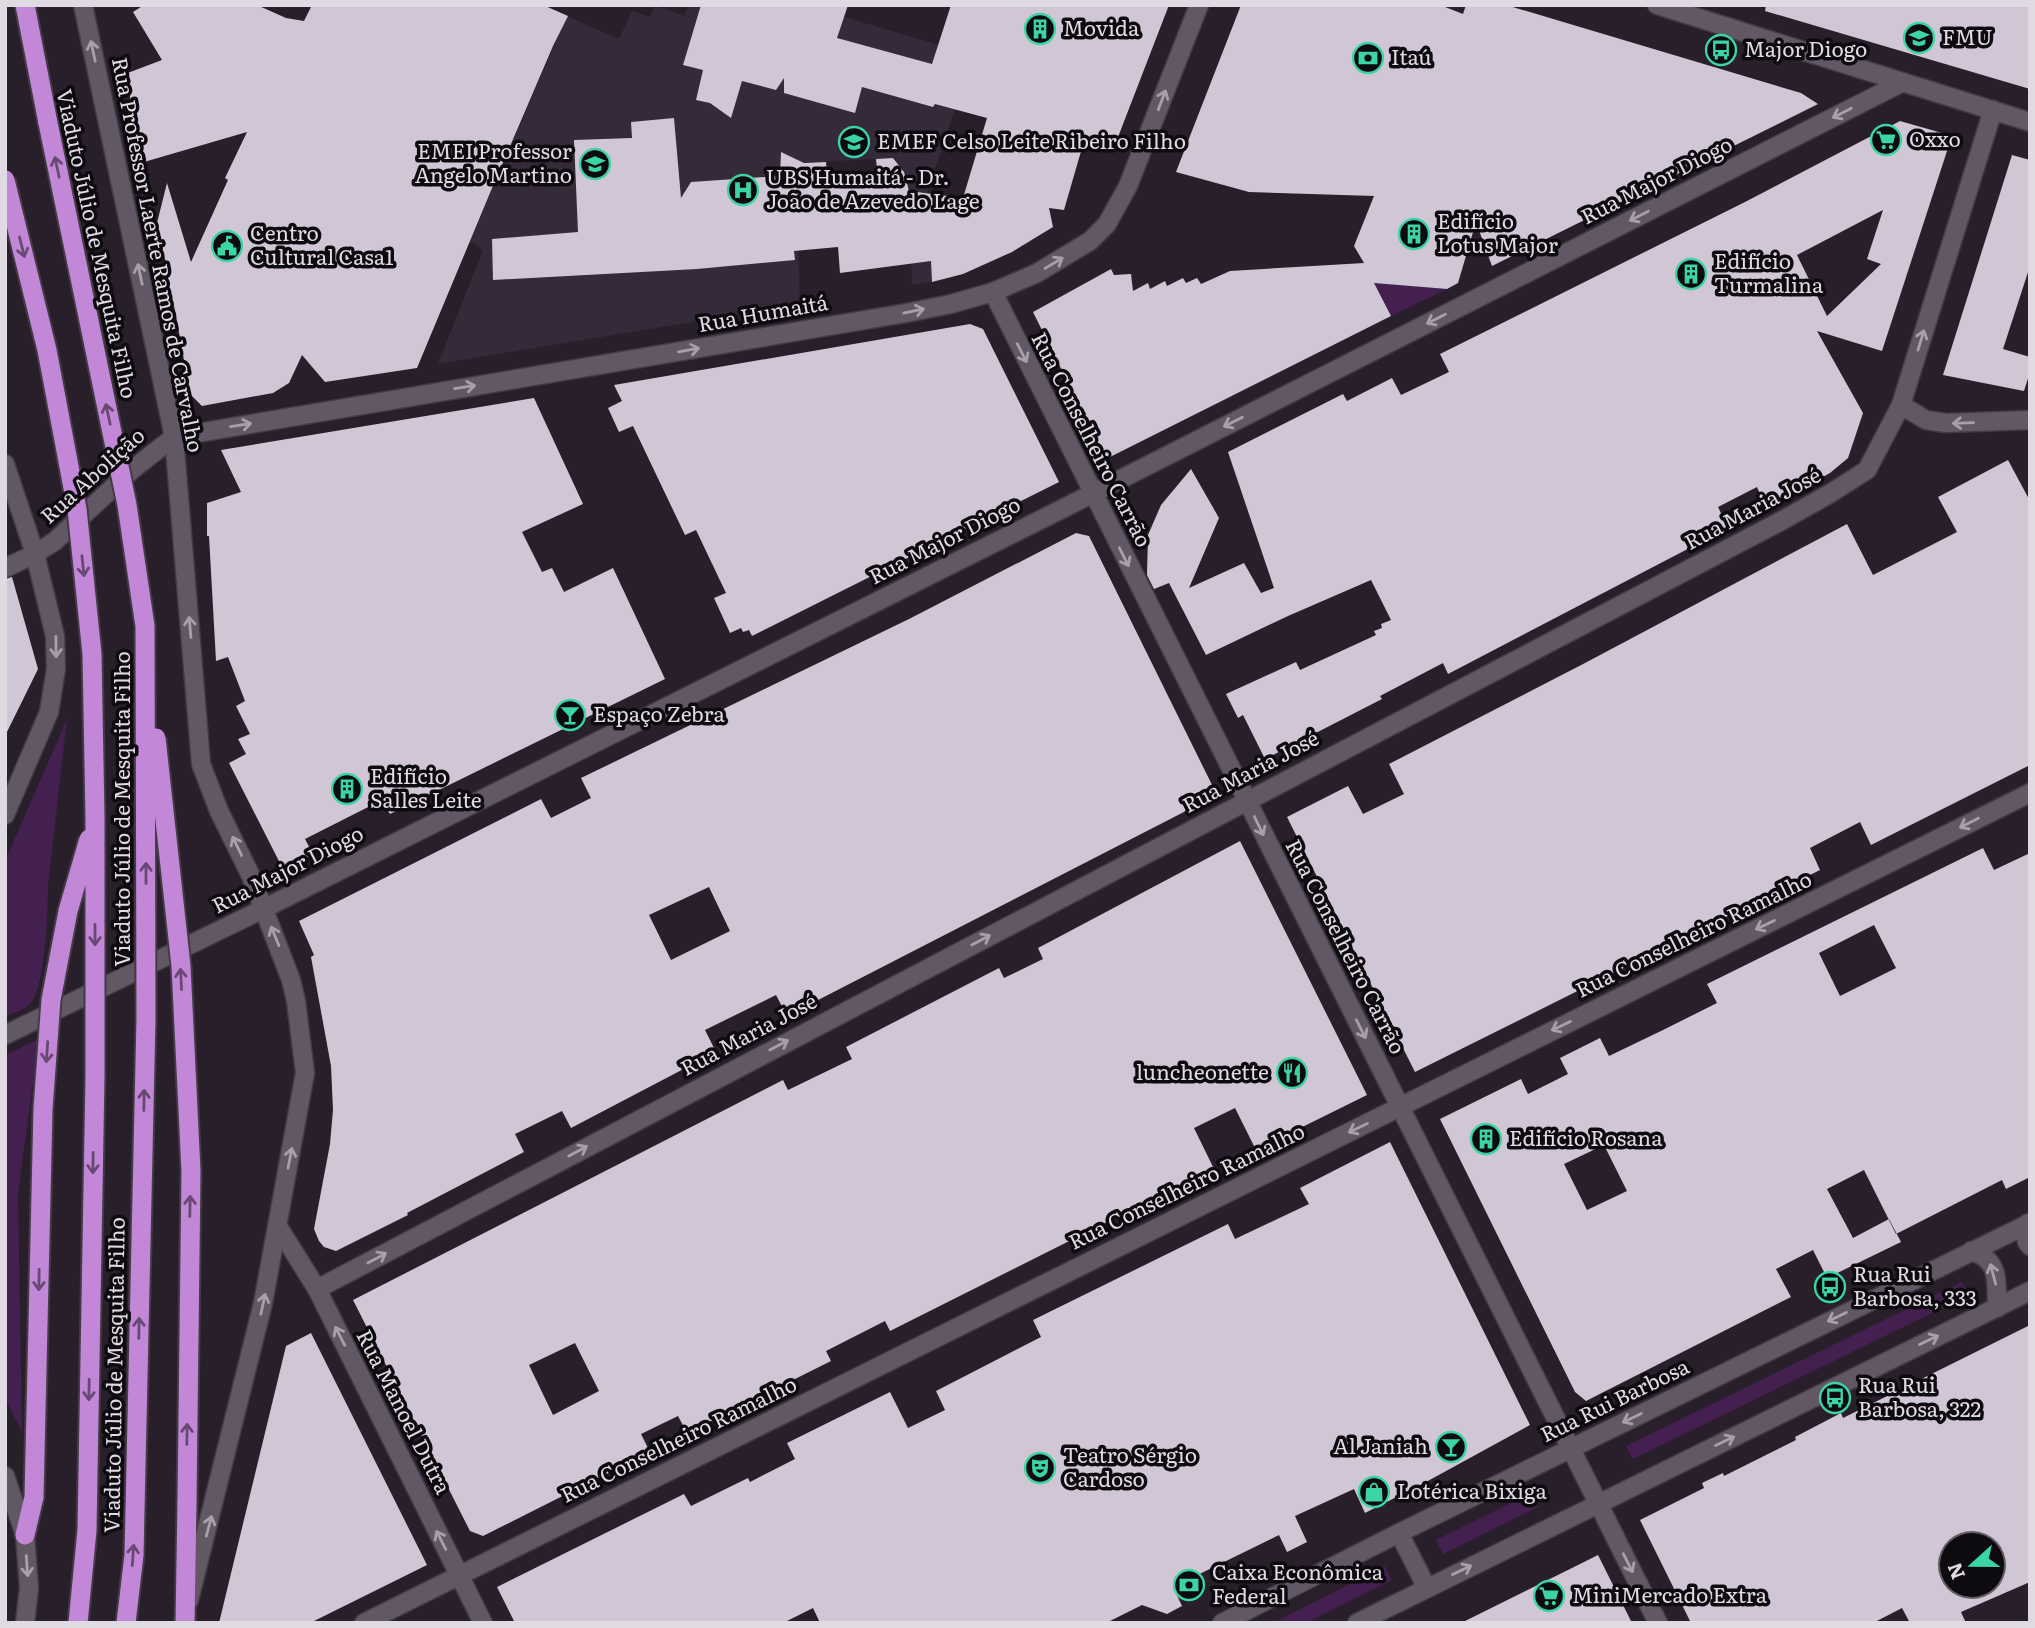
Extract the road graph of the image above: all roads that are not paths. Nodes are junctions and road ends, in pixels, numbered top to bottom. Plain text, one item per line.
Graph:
1 (25, 5) edge
2 (83, 5) edge
3 (1199, 5) edge
4 (1657, 5) edge
5 (1902, 82) junction
6 (1993, 110) junction
7 (2030, 121) edge
8 (5, 180) edge
9 (993, 292) junction
10 (1900, 405) junction
11 (2030, 420) edge
12 (174, 437) junction
13 (5, 464) edge
14 (1093, 493) junction
15 (35, 554) junction
16 (5, 568) edge
17 (145, 626) junction
18 (2030, 793) edge
19 (1247, 800) junction
20 (5, 816) edge
21 (95, 818) junction
22 (263, 909) junction
23 (5, 1035) edge
24 (1399, 1107) junction
25 (2029, 1223) edge
26 (277, 1225) junction
27 (2030, 1246) edge
28 (1971, 1251) junction
29 (317, 1289) junction
30 (2030, 1291) edge
31 (1997, 1307) junction
32 (1570, 1448) junction
33 (5, 1476) edge
34 (1598, 1503) junction
35 (1399, 1533) junction
36 (24, 1535) junction
37 (459, 1575) junction
38 (1427, 1588) junction
39 (185, 1619) edge
40 (25, 1623) edge
41 (78, 1623) edge
42 (126, 1623) edge
43 (364, 1623) edge
44 (483, 1623) edge
45 (1222, 1623) edge
46 (1357, 1623) edge
47 (1658, 1623) edge

17 -> 1 highway, Viaduto Júlio de Mesquita Filho, bridge
12 -> 2 street, Rua Professor Laerte Ramos de Carvalho
9 -> 3 street, Rua Humaitá
4 - 5 street
5 - 6 street
5 -> 14 street, Rua Major Diogo
6 - 7 street
10 -> 6 street, Rua Maria José
8 -> 21 highway, Viaduto Júlio de Mesquita Filho, bridge
12 -> 9 street, Rua Humaitá
9 -> 14 street, Rua Conselheiro Carrão
11 -> 10 street
10 - 19 street, Rua Maria José
12 - 15 street, Rua Abolição
22 -> 12 street, Rua Professor Laerte Ramos de Carvalho
13 - 15 street
14 -> 19 street, Rua Conselheiro Carrão
14 - 22 street, Rua Major Diogo
15 - 16 street, Rua Abolição
15 -> 20 street
39 -> 17 highway, bridge
42 -> 17 highway, Viaduto Júlio de Mesquita Filho, bridge
18 -> 24 street, Rua Conselheiro Ramalho
19 -> 24 street, Rua Conselheiro Carrão
29 -> 19 street, Rua Maria José
21 -> 36 highway, bridge
21 -> 41 highway, Viaduto Júlio de Mesquita Filho, bridge
22 - 23 street, Rua Major Diogo
26 -> 22 street, Rua Professor Laerte Ramos de Carvalho
24 - 32 street, Rua Conselheiro Carrão
24 -> 37 street, Rua Conselheiro Ramalho
25 - 27 street
25 - 28 street, Rua Rui Barbosa
26 - 29 street, Rua Manoel Dutra
39 -> 26 street, Rua Professor Laerte Ramos de Carvalho
31 -> 28 street
28 -> 32 street, Rua Rui Barbosa
37 -> 29 street, Rua Manoel Dutra
30 - 31 street
34 -> 31 street
32 - 34 street, Rua Conselheiro Carrão
32 - 35 street, Rua Rui Barbosa
33 - 36 street
38 -> 34 street
34 -> 47 street, Rua Conselheiro Carrão
35 - 38 street
35 - 45 street, Rua Rui Barbosa
36 -> 40 street
37 - 43 street, Rua Conselheiro Ramalho
37 - 44 street, Rua Manoel Dutra
38 - 46 street

